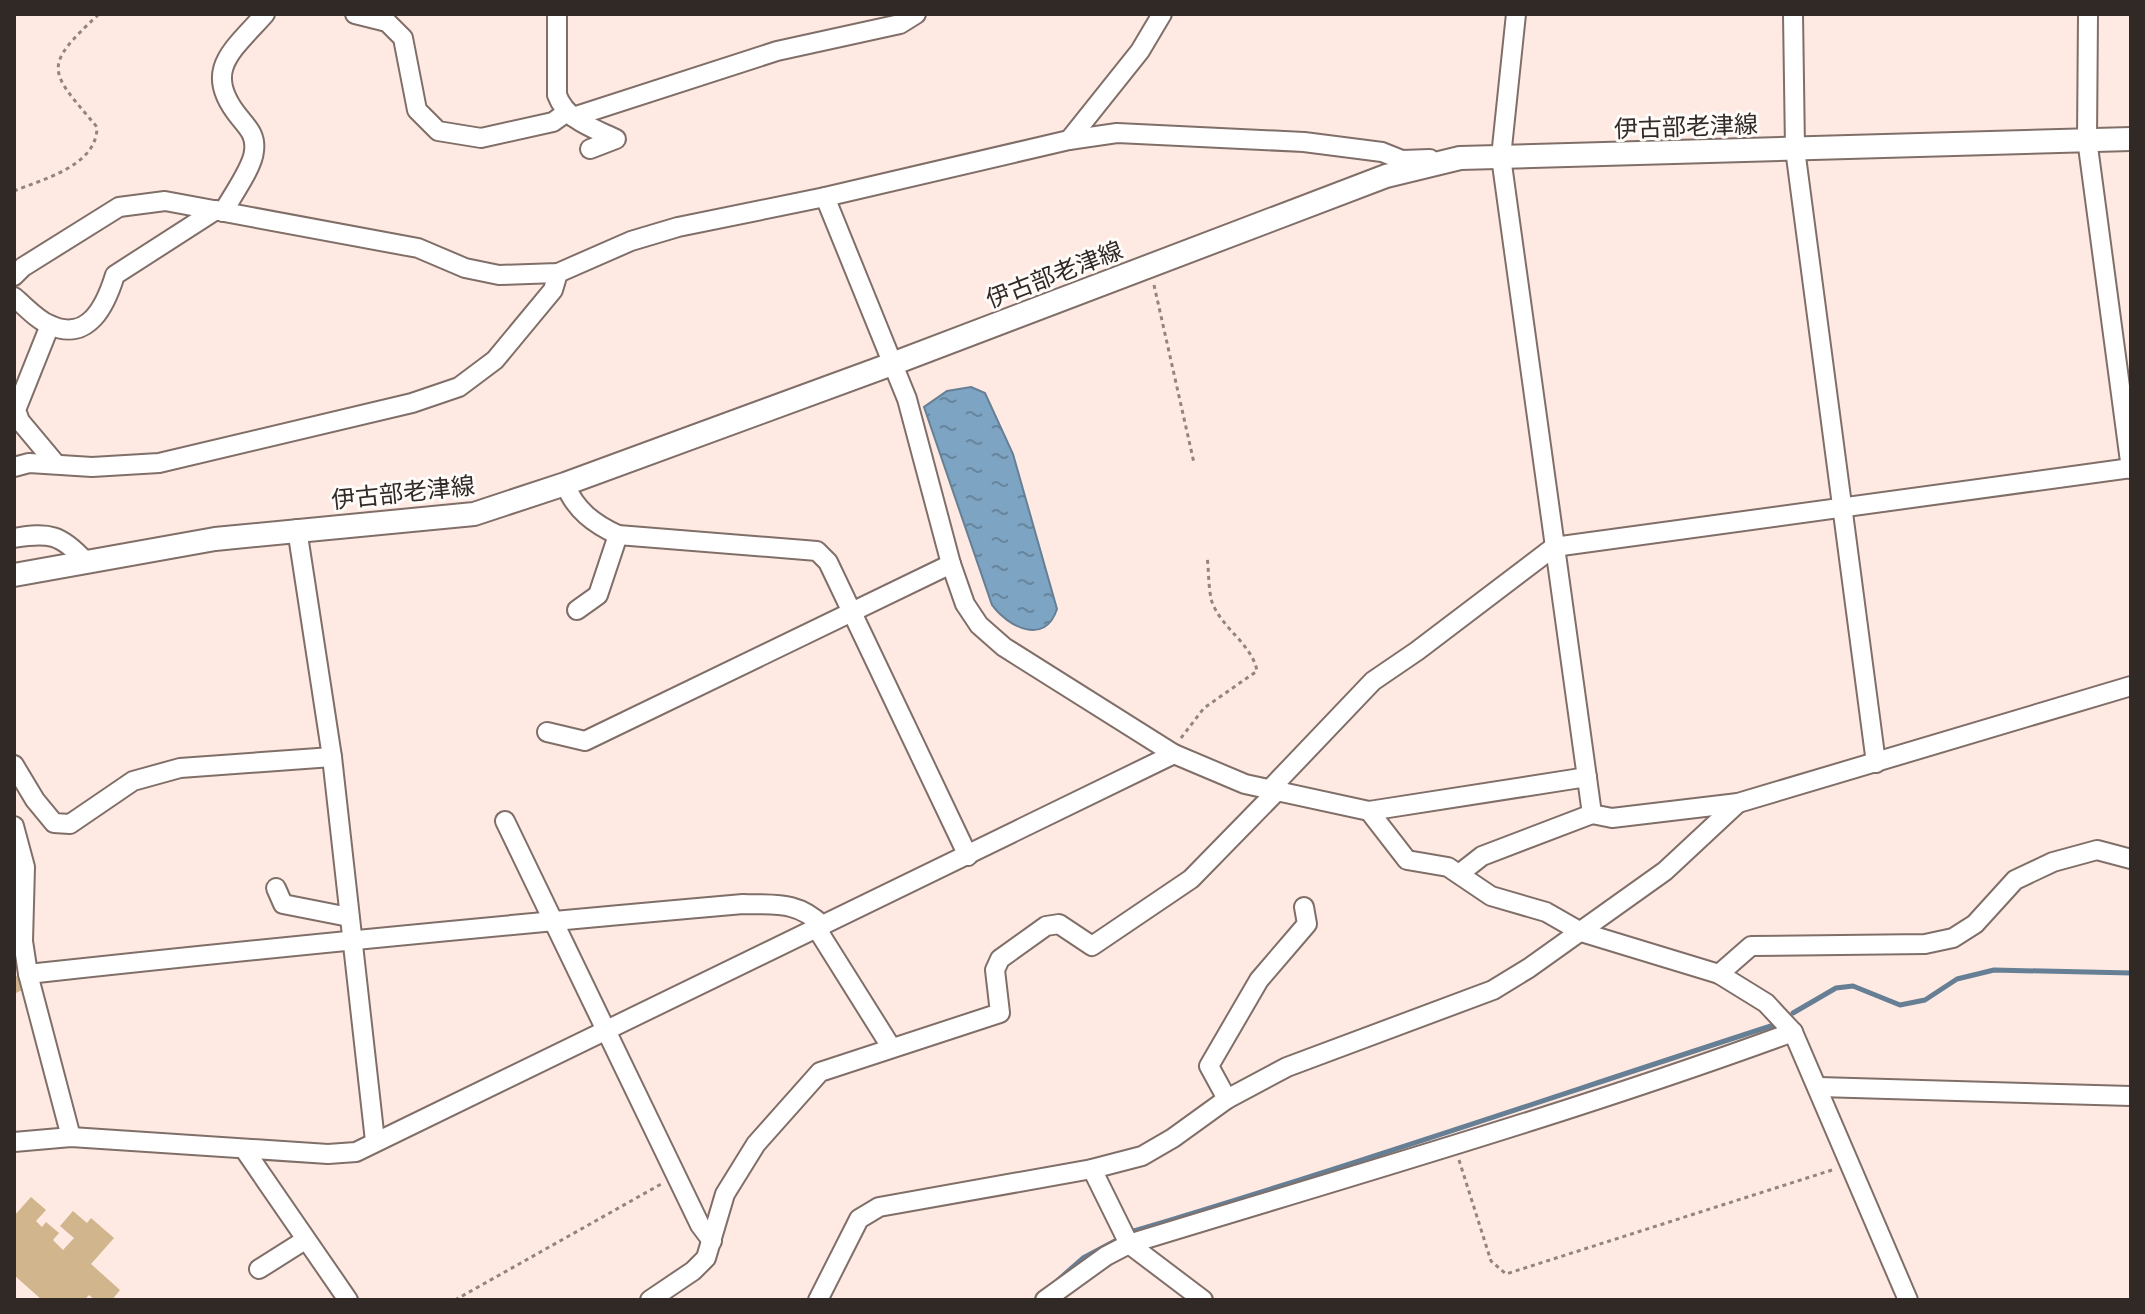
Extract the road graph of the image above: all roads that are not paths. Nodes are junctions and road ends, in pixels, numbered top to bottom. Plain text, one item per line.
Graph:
1 (265, 14) edge
2 (355, 14) edge
3 (557, 14) edge
4 (916, 14) edge
5 (1162, 14) edge
6 (1516, 14) edge
7 (1793, 14) edge
8 (2088, 14) edge
9 (570, 114) junction
10 (2087, 139) junction
11 (2131, 139) edge
12 (1069, 140) junction
13 (590, 149) dead end
14 (1795, 149) junction
15 (1501, 157) junction
16 (1460, 158) junction
17 (825, 197) junction
18 (220, 211) junction
19 (558, 273) junction
20 (14, 276) edge
21 (14, 297) edge
22 (50, 325) junction
23 (892, 364) junction
24 (15, 411) edge
25 (56, 464) junction
26 (14, 467) edge
27 (2131, 469) edge
28 (565, 484) junction
29 (1842, 508) junction
30 (297, 529) junction
31 (618, 535) junction
32 (14, 538) edge
33 (1554, 547) junction
34 (86, 562) junction
35 (951, 564) junction
36 (14, 575) edge
37 (577, 610) dead end
38 (852, 613) junction
39 (2131, 686) edge
40 (547, 732) dead end
41 (1174, 754) junction
42 (332, 757) junction
43 (1876, 763) junction
44 (14, 765) edge
45 (1587, 777) junction
46 (1274, 789) junction
47 (1738, 803) junction
48 (1369, 811) junction
49 (1592, 814) junction
50 (505, 821) dead end
51 (14, 826) edge
52 (968, 856) junction
53 (2131, 859) edge
54 (1459, 874) junction
55 (276, 888) dead end
56 (1304, 907) dead end
57 (349, 917) junction
58 (555, 921) junction
59 (820, 927) junction
60 (1581, 932) junction
61 (351, 939) junction
62 (28, 974) junction
63 (1719, 974) junction
64 (607, 1030) junction
65 (1793, 1032) junction
66 (891, 1047) junction
67 (1819, 1087) junction
68 (2131, 1096) edge
69 (1227, 1099) junction
70 (71, 1137) junction
71 (375, 1141) junction
72 (14, 1142) edge
73 (244, 1149) junction
74 (1092, 1169) junction
75 (305, 1240) junction
76 (712, 1241) junction
77 (1129, 1244) junction
78 (259, 1269) dead end
79 (348, 1300) edge
80 (650, 1300) edge
81 (818, 1300) edge
82 (1045, 1300) edge
83 (1203, 1300) edge
84 (1908, 1300) edge

1 - 18 street
2 - 9 street
3 - 9 street
4 - 9 street
5 - 12 street
6 - 15 street
7 - 14 street
8 - 10 street
9 - 13 street
10 - 11 main road, 伊古部老津線
10 - 14 main road, 伊古部老津線
10 - 27 street
12 - 16 street
12 - 17 street
14 - 15 main road, 伊古部老津線
14 - 29 street
15 - 16 main road, 伊古部老津線
15 - 33 street
16 - 23 main road, 伊古部老津線
17 - 19 street
17 - 23 street
18 - 19 street
18 - 20 street
18 - 22 street
19 - 25 street
21 - 22 street
22 - 24 street
23 - 28 main road, 伊古部老津線
23 - 35 street
24 - 25 street
25 - 26 street
27 - 29 street
28 - 30 main road, 伊古部老津線
28 - 31 street
29 - 33 street
29 - 43 street
30 - 34 main road, 伊古部老津線
30 - 42 street
31 - 37 street
31 - 38 street
32 - 34 street
33 - 45 street
33 - 46 street
34 - 36 main road, 伊古部老津線
35 - 38 street
35 - 41 street
38 - 40 street
38 - 52 street
39 - 43 street
41 - 46 street
41 - 52 street
42 - 44 street
42 - 57 street
43 - 47 street
45 - 48 street
45 - 49 street
46 - 48 street
46 - 66 street
47 - 49 street
47 - 60 street
48 - 54 street
49 - 54 street
50 - 58 street
51 - 62 street
52 - 59 street
53 - 63 street
54 - 60 street
55 - 57 street
56 - 69 street
57 - 61 street
58 - 59 street
58 - 61 street
58 - 64 street
59 - 64 street
59 - 66 street
60 - 63 street
60 - 69 street
61 - 62 street
61 - 71 street
62 - 70 street
63 - 65 street
64 - 71 street
64 - 76 street
65 - 67 street
65 - 77 street
66 - 76 street
67 - 68 street
67 - 84 street
69 - 74 street
70 - 72 street
70 - 73 street
71 - 73 street
73 - 75 street
74 - 77 street
74 - 81 street
75 - 78 street
75 - 79 street
76 - 80 street
77 - 82 street
77 - 83 street

